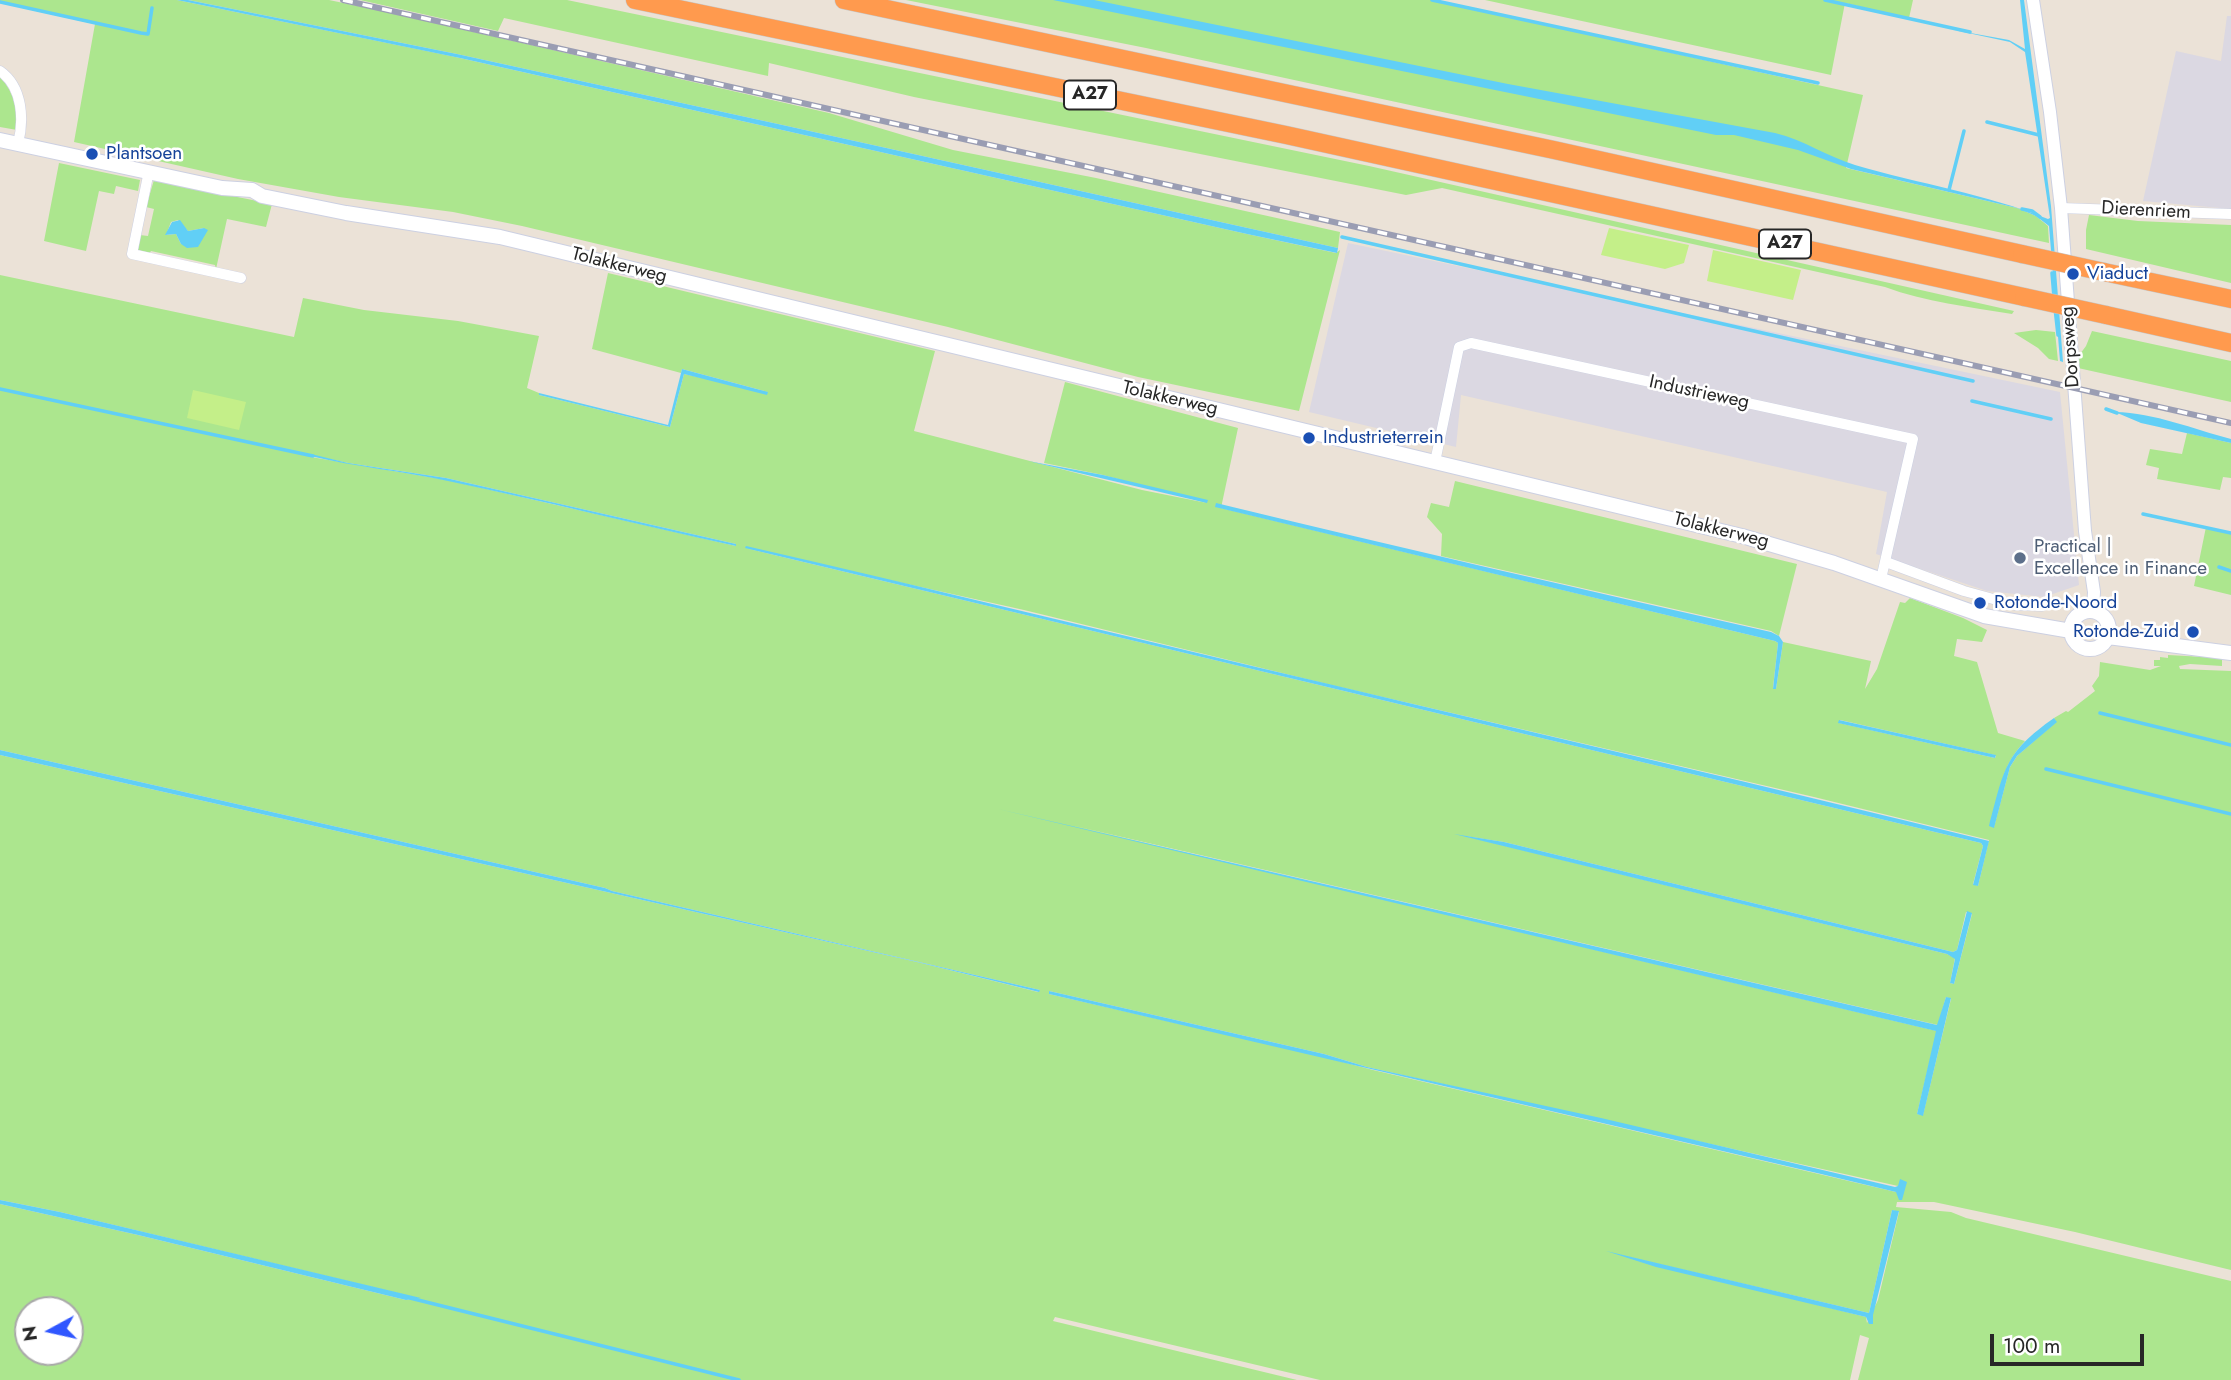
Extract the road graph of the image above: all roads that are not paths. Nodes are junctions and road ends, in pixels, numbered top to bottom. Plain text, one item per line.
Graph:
1 (635, 0) edge
2 (844, 0) edge
3 (2033, 0) edge
4 (0, 71) edge
5 (0, 140) edge
6 (18, 144) junction
7 (149, 172) junction
8 (2061, 208) junction
9 (2231, 214) edge
10 (242, 278) dead end
11 (2231, 299) edge
12 (2231, 343) edge
13 (1435, 462) junction
14 (1886, 562) junction
15 (1881, 579) junction
16 (2042, 606) dead end
17 (2093, 611) junction
18 (2071, 631) junction
19 (2108, 636) junction
20 (2231, 653) edge

1 - 12 highway, A27, bridge
2 - 11 highway, A27, bridge
3 - 8 street, Dorpsweg
4 - 6 street
5 - 6 main road, Tolakkerweg
6 - 7 main road, Tolakkerweg
7 - 10 street
7 - 13 main road, Tolakkerweg
8 - 9 street, Dierenriem
8 - 17 street, Dorpsweg
13 - 14 street, Industrieweg
13 - 15 main road, Tolakkerweg
14 - 15 street, Industrieweg
14 - 16 street
15 - 18 main road, Tolakkerweg
17 - 18 main road
17 - 19 main road
18 - 19 main road
19 - 20 main road

